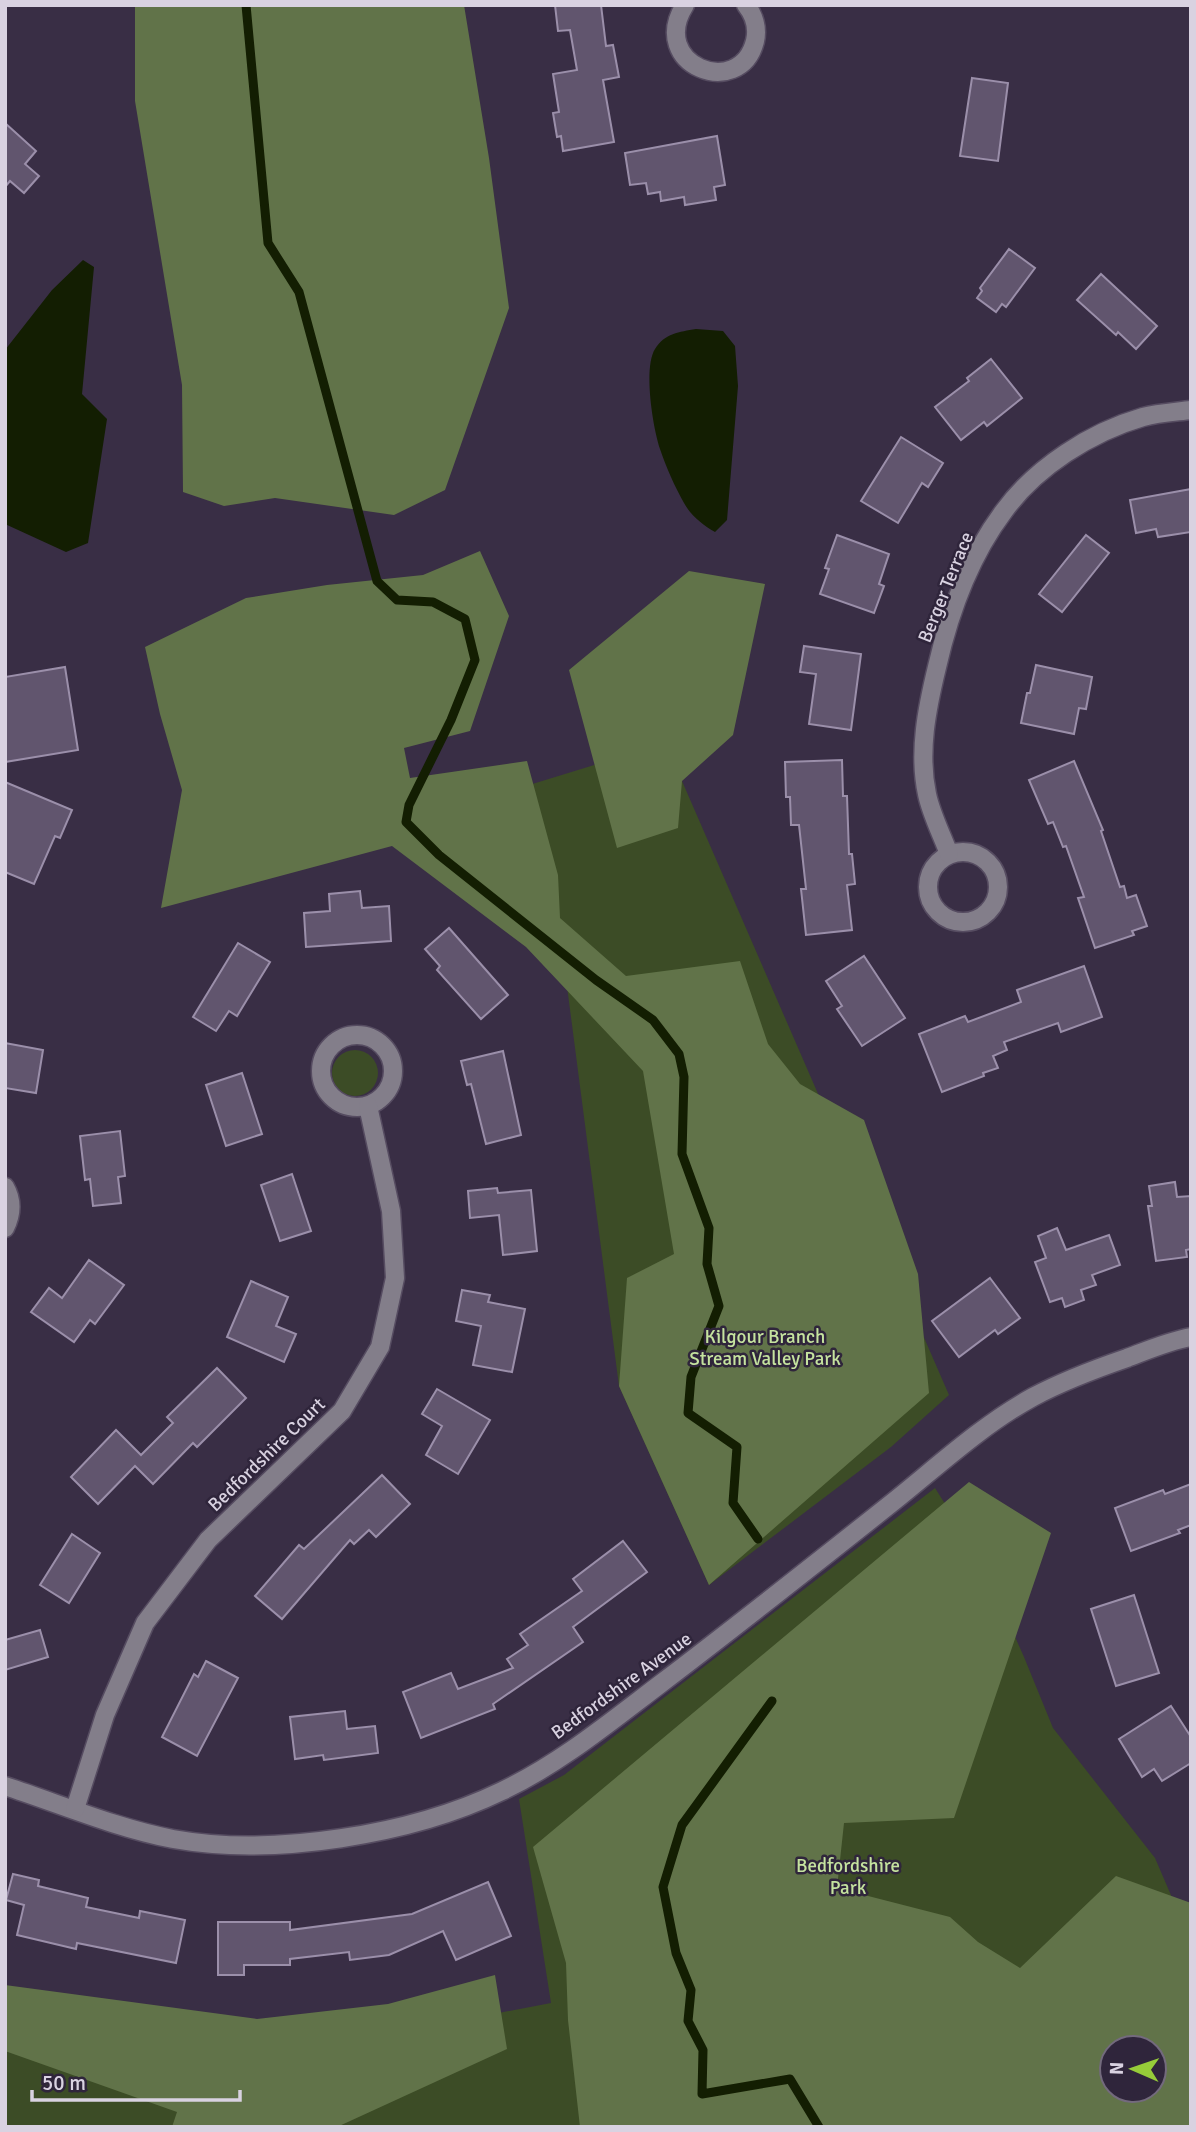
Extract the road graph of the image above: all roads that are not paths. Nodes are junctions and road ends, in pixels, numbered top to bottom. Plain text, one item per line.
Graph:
1 (746, 5) edge
2 (680, 9) edge
3 (1191, 410) edge
4 (949, 854) junction
5 (368, 1106) junction
6 (5, 1187) edge
7 (5, 1228) edge
8 (1191, 1337) edge
9 (5, 1786) edge
10 (75, 1809) junction

1 - 2 street
3 - 4 street, Berger Terrace
4 - 4 street
5 - 5 street
5 - 10 street, Bedfordshire Court
6 - 7 street
8 - 10 street, Bedfordshire Avenue
9 - 10 street, Bedfordshire Avenue

